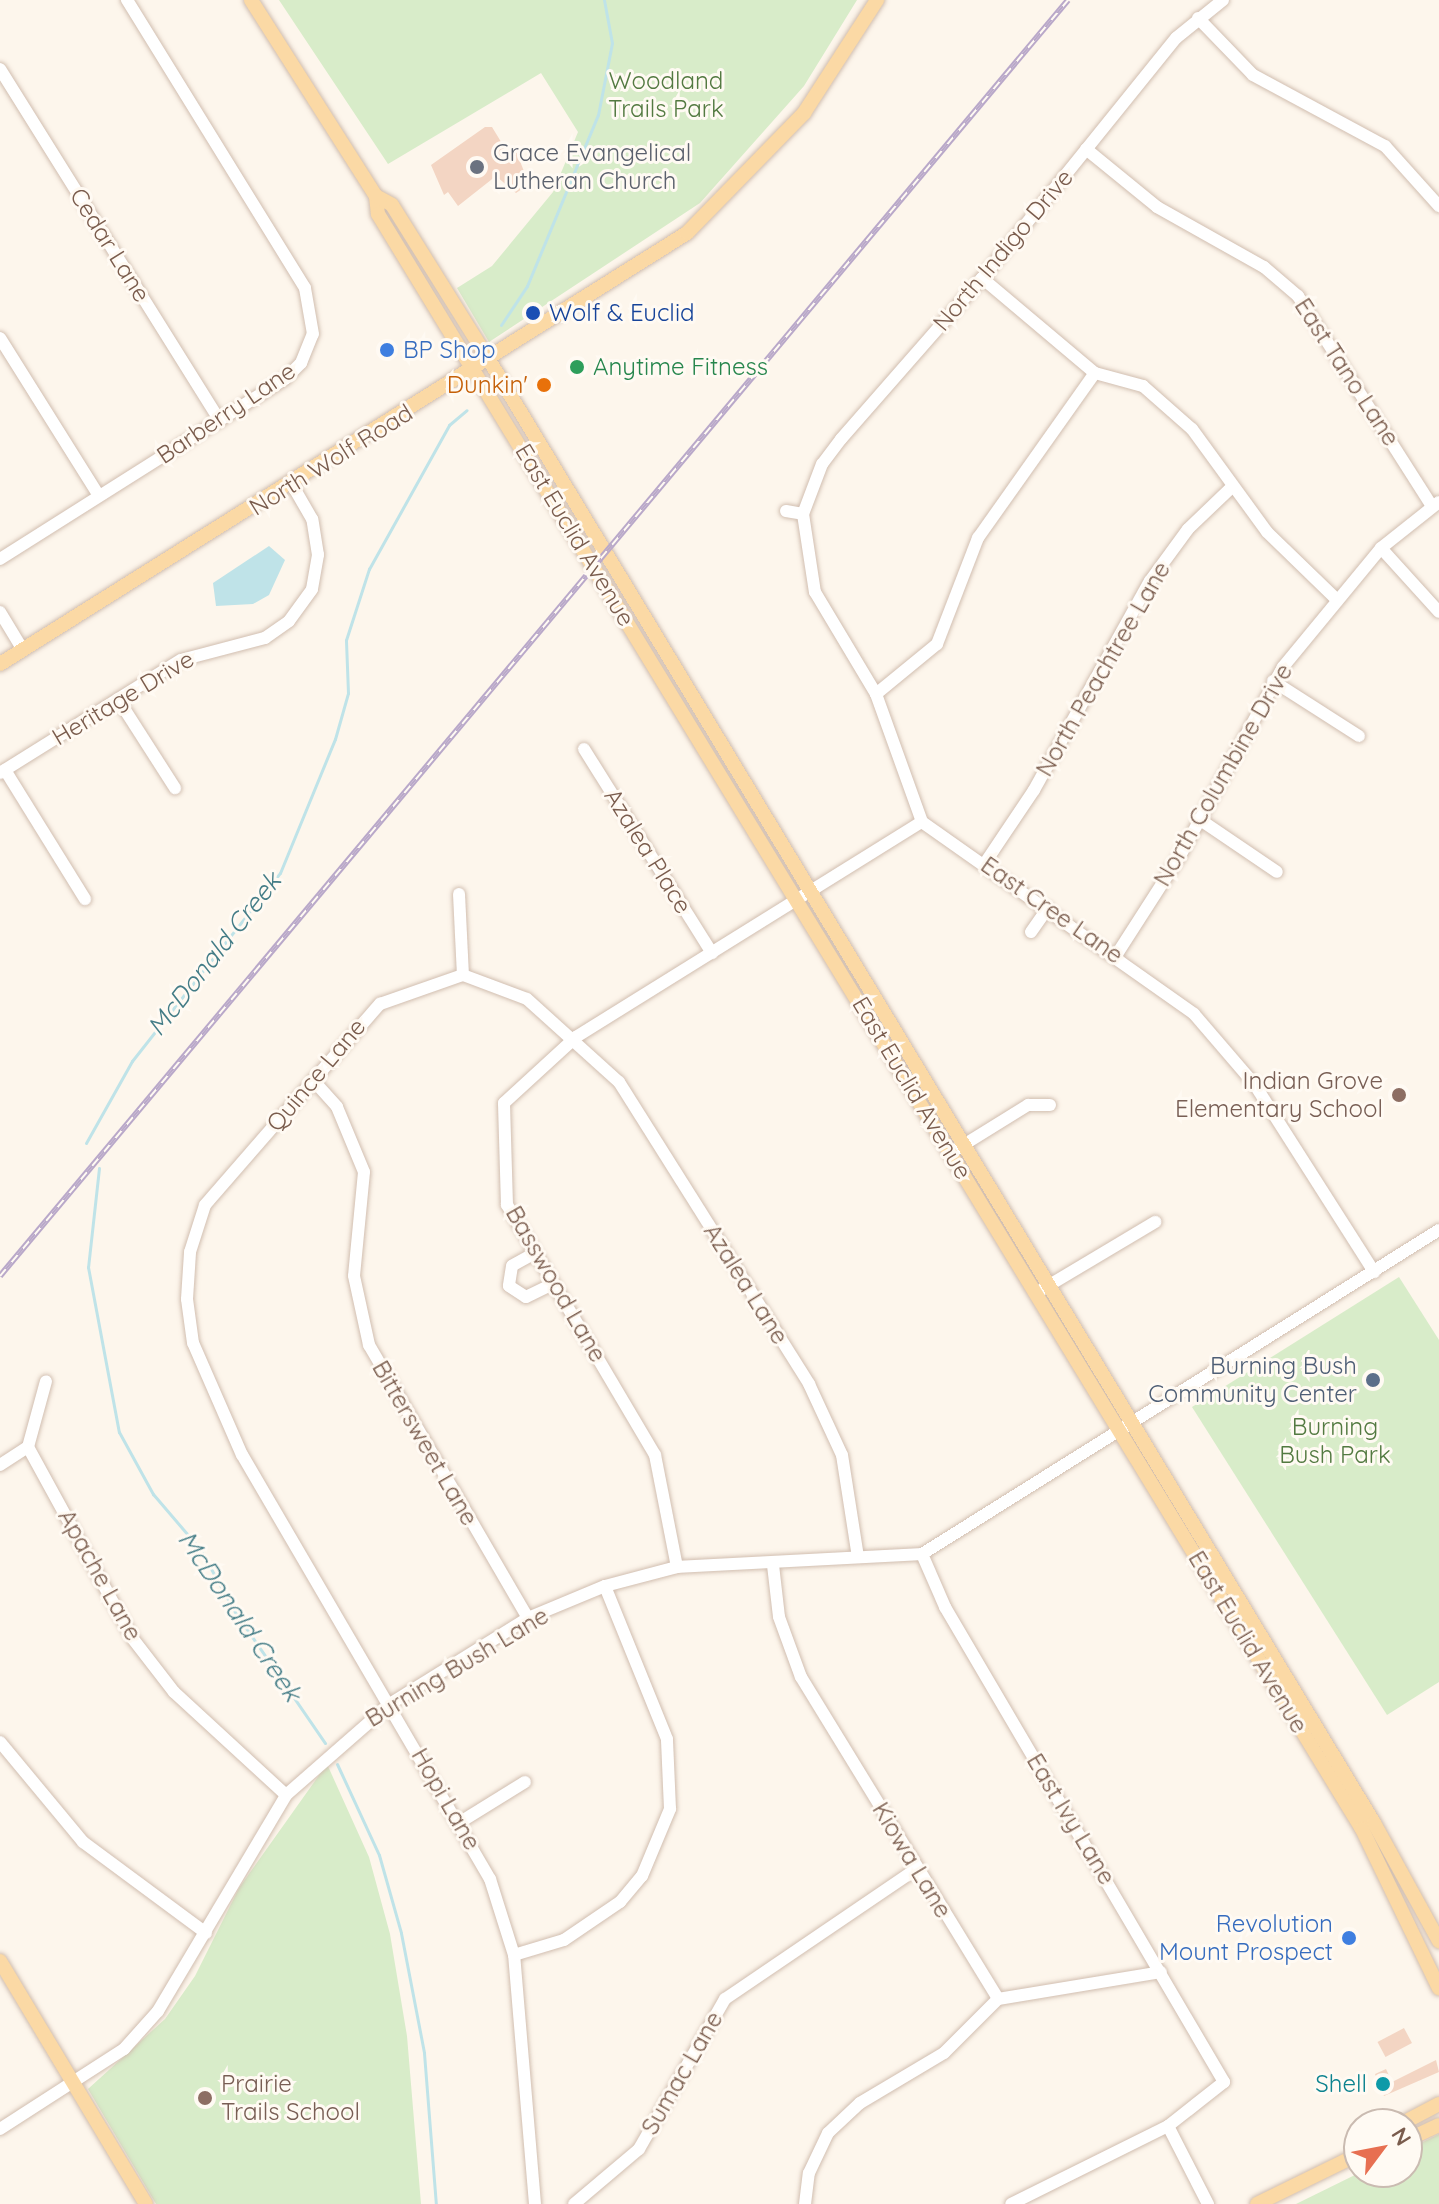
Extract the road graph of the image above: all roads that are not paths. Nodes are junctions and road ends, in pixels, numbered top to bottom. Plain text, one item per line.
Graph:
1 (127, 0) edge
2 (251, 0) edge
3 (877, 0) edge
4 (1223, 0) edge
5 (1198, 18) junction
6 (0, 69) edge
7 (1086, 149) junction
8 (1439, 206) edge
9 (982, 278) junction
10 (0, 338) edge
11 (483, 364) junction
12 (1095, 373) junction
13 (220, 421) junction
14 (292, 485) junction
15 (1233, 486) junction
16 (99, 496) junction
17 (1436, 504) edge
18 (786, 511) dead end
19 (803, 514) junction
20 (1381, 548) junction
21 (0, 559) edge
22 (1335, 598) junction
23 (0, 612) edge
24 (1439, 612) edge
25 (23, 650) junction
26 (0, 664) edge
27 (1273, 681) junction
28 (876, 694) junction
29 (118, 699) junction
30 (1359, 736) dead end
31 (584, 749) dead end
32 (2, 771) edge
33 (175, 788) dead end
34 (1199, 819) junction
35 (922, 822) junction
36 (985, 863) junction
37 (1277, 872) dead end
38 (459, 894) dead end
39 (803, 897) junction
40 (85, 899) dead end
41 (1048, 908) junction
42 (1031, 932) dead end
43 (712, 953) junction
44 (1117, 954) junction
45 (463, 975) junction
46 (576, 1037) junction
47 (313, 1080) junction
48 (1050, 1105) dead end
49 (957, 1150) junction
50 (1155, 1222) dead end
51 (1439, 1230) edge
52 (535, 1253) junction
53 (1374, 1272) junction
54 (553, 1284) junction
55 (1042, 1290) junction
56 (187, 1299) joint
57 (46, 1381) dead end
58 (1125, 1427) junction
59 (28, 1447) junction
60 (0, 1465) edge
61 (922, 1554) junction
62 (858, 1557) junction
63 (773, 1565) junction
64 (677, 1567) junction
65 (605, 1586) junction
66 (528, 1618) junction
67 (390, 1704) junction
68 (0, 1742) edge
69 (525, 1782) dead end
70 (286, 1795) junction
71 (462, 1821) junction
72 (916, 1869) junction
73 (206, 1933) junction
74 (1439, 1941) edge
75 (514, 1955) junction
76 (0, 1961) edge
77 (1161, 1972) junction
78 (1439, 1988) edge
79 (998, 1999) junction
80 (74, 2083) junction
81 (1168, 2126) junction
82 (0, 2129) edge
83 (1343, 2162) edge
84 (146, 2204) edge
85 (535, 2204) edge
86 (574, 2204) edge
87 (805, 2204) edge
88 (1011, 2204) edge
89 (1208, 2204) edge
90 (1257, 2204) edge

1 - 13 street, Barberry Lane
2 - 11 main road, East Euclid Avenue
3 - 11 main road, North Wolf Road
4 - 5 street, North Indigo Drive
5 - 7 street, North Indigo Drive
5 - 8 street
6 - 13 street, Cedar Lane
7 - 9 street, North Indigo Drive
7 - 17 street, East Tano Lane
9 - 12 street
9 - 19 street, North Indigo Drive
10 - 16 street
11 - 14 main road, North Wolf Road
11 - 39 main road, East Euclid Avenue
12 - 15 street
12 - 28 street
13 - 16 street, Barberry Lane
14 - 25 main road, North Wolf Road
14 - 29 street, Heritage Drive
15 - 22 street
15 - 36 street, North Peachtree Lane
16 - 21 street, Barberry Lane
17 - 20 street, North Columbine Drive
18 - 19 street
19 - 28 street
20 - 22 street, North Columbine Drive
20 - 24 street
22 - 27 street, North Columbine Drive
23 - 25 street
25 - 26 main road, North Wolf Road
27 - 30 street
27 - 34 street, North Columbine Drive
28 - 35 street
29 - 32 street, Heritage Drive
29 - 33 street
31 - 43 street, Azalea Place
32 - 40 street
34 - 37 street
34 - 44 street, North Columbine Drive
35 - 36 street, East Cree Lane
35 - 39 street, Basswood Lane
36 - 41 street, East Cree Lane
38 - 45 street
39 - 43 street, Basswood Lane
39 - 49 main road, East Euclid Avenue
41 - 42 street
41 - 44 street, East Cree Lane
43 - 46 street, Basswood Lane
44 - 53 street, East Cree Lane
45 - 46 street
45 - 47 street, Quince Lane
46 - 52 street, Basswood Lane
46 - 62 street, Azalea Lane
47 - 56 street, Quince Lane
47 - 66 street, Bittersweet Lane
48 - 49 street
49 - 55 main road, East Euclid Avenue
50 - 55 street
51 - 53 street, Burning Bush Lane
52 - 54 street, Basswood Lane
52 - 54 street
53 - 58 street, Burning Bush Lane
54 - 64 street, Basswood Lane
55 - 58 main road, East Euclid Avenue
56 - 67 street, Hopi Lane
57 - 59 street
58 - 61 street, Burning Bush Lane
58 - 74 main road, East Euclid Avenue
58 - 78 main road, East Euclid Avenue
59 - 60 street
59 - 70 street, Apache Lane
61 - 62 street, Burning Bush Lane
61 - 77 street, East Ivy Lane
62 - 63 street, Burning Bush Lane
63 - 64 street, Burning Bush Lane
63 - 72 street, Kiowa Lane
64 - 65 street, Burning Bush Lane
65 - 66 street, Burning Bush Lane
65 - 75 street
66 - 67 street, Burning Bush Lane
67 - 70 street, Burning Bush Lane
67 - 71 street, Hopi Lane
68 - 73 street
69 - 71 street
70 - 73 street, Burning Bush Lane
71 - 75 street, Hopi Lane
72 - 79 street, Kiowa Lane
72 - 86 street, Sumac Lane
73 - 80 street, Burning Bush Lane
75 - 85 street, Hopi Lane
76 - 80 main road
77 - 79 street
77 - 81 street, East Ivy Lane
79 - 87 street
80 - 82 street, Burning Bush Lane
80 - 84 main road
81 - 88 street
81 - 89 street
83 - 90 main road

